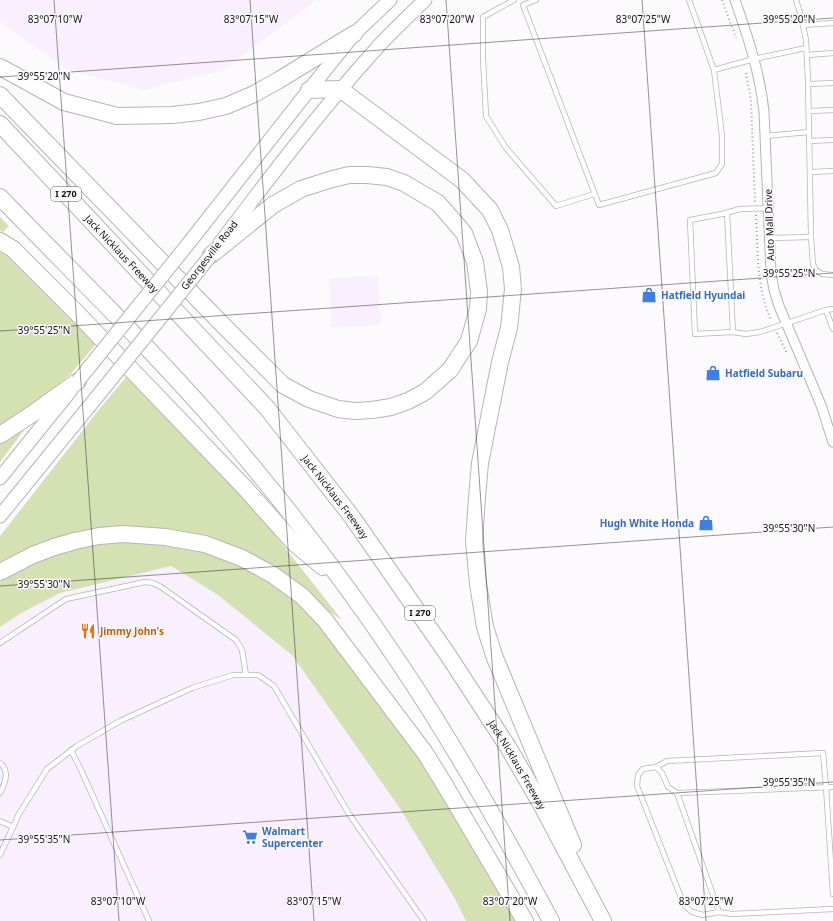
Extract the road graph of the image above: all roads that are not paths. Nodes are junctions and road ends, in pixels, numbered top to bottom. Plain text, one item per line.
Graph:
1 (390, 0) edge
2 (425, 0) edge
3 (514, 0) edge
4 (536, 0) edge
5 (689, 0) edge
6 (735, 0) edge
7 (796, 0) edge
8 (522, 2) edge
9 (833, 22) edge
10 (803, 25) junction
11 (354, 34) junction
12 (806, 48) junction
13 (833, 53) edge
14 (807, 55) junction
15 (754, 59) junction
16 (0, 67) edge
17 (714, 70) junction
18 (833, 83) edge
19 (808, 84) junction
20 (309, 90) junction
21 (340, 90) junction
22 (0, 95) edge
23 (833, 110) edge
24 (809, 111) junction
25 (0, 124) edge
26 (809, 132) junction
27 (765, 136) junction
28 (833, 140) edge
29 (810, 141) junction
30 (833, 171) edge
31 (810, 172) junction
32 (594, 194) junction
33 (0, 197) edge
34 (768, 208) junction
35 (727, 213) junction
36 (812, 237) junction
37 (769, 238) junction
38 (0, 240) edge
39 (211, 255) junction
40 (833, 275) edge
41 (833, 309) edge
42 (826, 310) junction
43 (786, 323) junction
44 (833, 329) edge
45 (733, 332) junction
46 (78, 381) junction
47 (0, 435) edge
48 (833, 442) edge
49 (0, 478) edge
50 (0, 516) edge
51 (0, 572) edge
52 (344, 584) junction
53 (0, 643) edge
54 (246, 675) junction
55 (71, 750) junction
56 (0, 763) edge
57 (656, 768) junction
58 (833, 786) edge
59 (826, 787) junction
60 (0, 793) edge
61 (677, 793) junction
62 (0, 821) edge
63 (13, 827) junction
64 (0, 855) edge
65 (833, 894) edge
66 (833, 909) edge
67 (719, 912) junction
68 (149, 921) edge
69 (424, 921) edge
70 (525, 921) edge
71 (551, 921) edge
72 (603, 921) edge

1 - 11 main road
2 - 21 main road, Georgesville Road
3 - 32 lane
4 - 8 lane
5 - 17 lane
6 - 15 street, Auto Mall Drive
7 - 10 lane
8 - 32 lane
9 - 10 lane
10 - 12 lane
11 - 16 highway
11 - 20 main road
12 - 14 lane
12 - 15 lane
13 - 14 lane
14 - 19 lane
15 - 17 lane
15 - 27 street, Auto Mall Drive
17 - 32 lane
18 - 19 lane
19 - 24 lane
20 - 21 highway
20 - 46 main road, bridge
21 - 39 main road, Georgesville Road
21 - 72 highway
22 - 39 highway
23 - 24 lane
24 - 26 lane
25 - 72 highway, Jack Nicklaus Freeway / I 270
26 - 27 lane
26 - 29 lane
27 - 34 street, Auto Mall Drive
28 - 29 lane
29 - 31 lane
30 - 31 lane
31 - 36 lane
33 - 52 highway
34 - 35 lane
34 - 37 street, Auto Mall Drive
35 - 45 lane
35 - 45 lane
36 - 37 lane
36 - 40 lane
37 - 43 street, Auto Mall Drive
38 - 52 highway
39 - 50 main road, Georgesville Road, bridge
41 - 42 lane
42 - 43 lane
42 - 44 lane
43 - 45 lane
43 - 48 street, Auto Mall Drive
46 - 47 highway
46 - 49 main road
51 - 70 highway
52 - 71 highway
53 - 54 lane
54 - 55 lane
54 - 69 lane
55 - 63 lane
55 - 68 lane
56 - 60 lane
57 - 59 lane
57 - 61 lane
57 - 67 lane
58 - 59 lane
59 - 61 lane
59 - 65 lane
61 - 67 lane
62 - 63 lane
63 - 64 lane
66 - 67 lane

